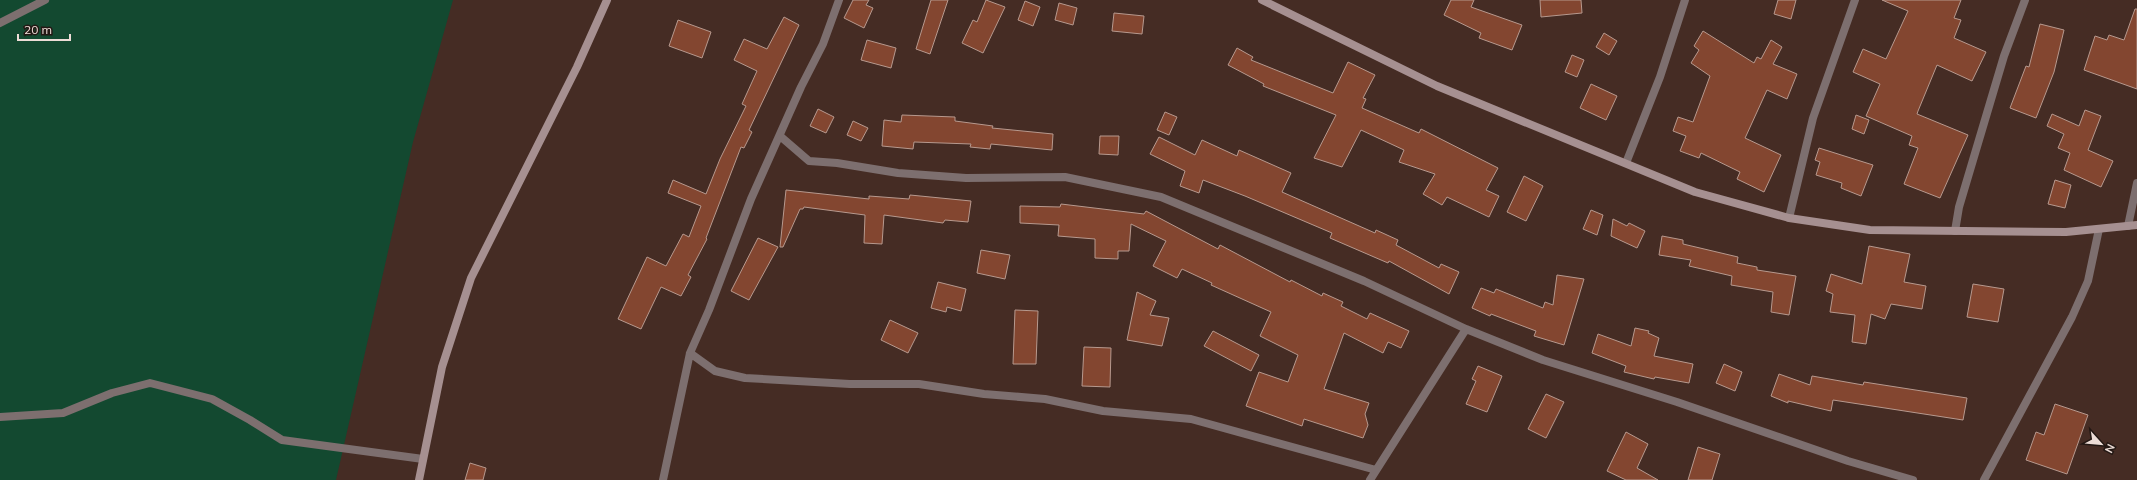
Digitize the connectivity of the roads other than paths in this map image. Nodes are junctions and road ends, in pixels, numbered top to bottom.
1 (45, 0) edge
2 (607, 0) edge
3 (839, 0) edge
4 (1262, 0) edge
5 (1685, 0) edge
6 (1855, 0) edge
7 (2025, 0) edge
8 (0, 23) edge
9 (780, 136) junction
10 (1626, 163) junction
11 (2137, 183) edge
12 (1789, 218) junction
13 (2137, 225) edge
14 (2128, 226) junction
15 (2099, 229) junction
16 (1955, 231) junction
17 (1466, 329) junction
18 (690, 353) junction
19 (0, 417) edge
20 (423, 459) junction
21 (1376, 470) junction
22 (419, 480) edge
23 (662, 480) edge
24 (1370, 480) edge
25 (1913, 480) edge
26 (1984, 480) edge

1 - 8 street
2 - 20 street
3 - 9 street
4 - 10 street
5 - 10 street
6 - 12 street
7 - 16 street
9 - 17 street
9 - 18 street
10 - 12 street
11 - 14 street
12 - 16 street
13 - 14 street
14 - 15 street
15 - 16 street
15 - 26 street
17 - 21 street
17 - 25 street
18 - 21 street
18 - 23 street
19 - 20 street
20 - 22 street
21 - 24 street

